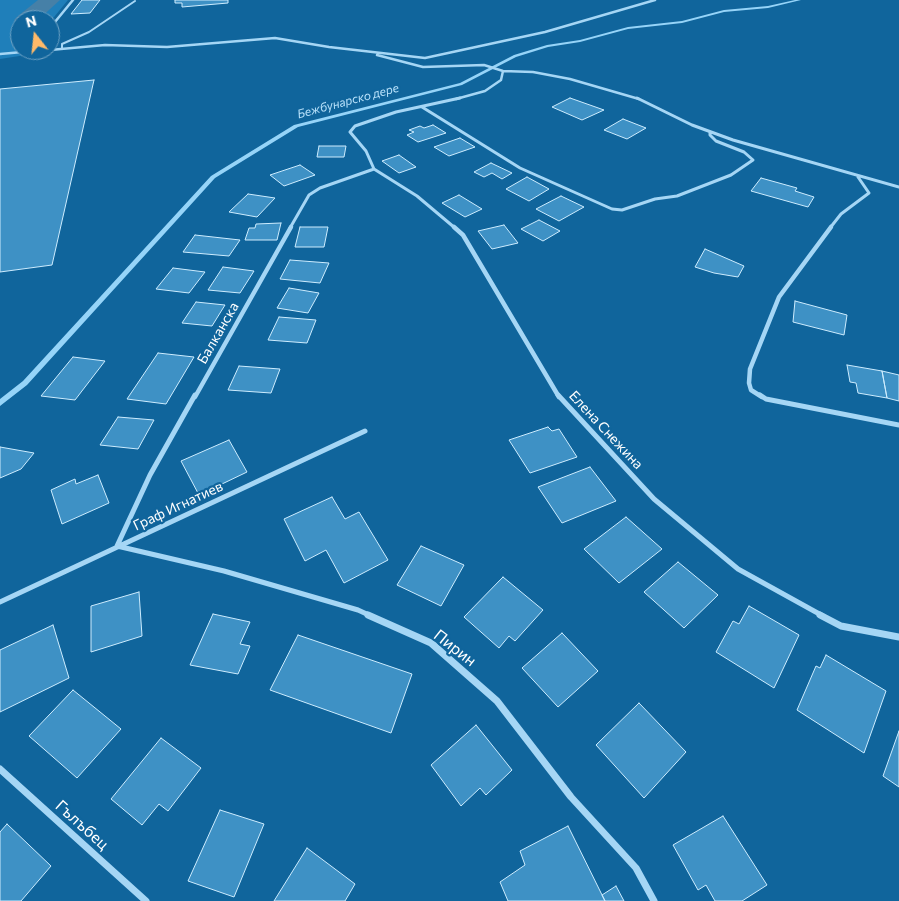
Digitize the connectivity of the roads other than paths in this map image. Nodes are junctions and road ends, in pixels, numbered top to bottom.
1 (73, 0) edge
2 (656, 0) edge
3 (135, 1) edge
4 (60, 16) edge
5 (62, 48) joint
6 (369, 52) junction
7 (503, 71) junction
8 (421, 107) junction
9 (710, 132) junction
10 (374, 168) junction
11 (857, 176) junction
12 (899, 187) edge
13 (899, 425) edge
14 (365, 431) dead end
15 (118, 546) junction
16 (0, 602) edge
17 (899, 637) edge
18 (0, 769) edge
19 (146, 901) edge
20 (654, 901) edge

1 - 4 street
2 - 6 street
3 - 5 lane
5 - 6 street
6 - 7 street
7 - 8 street
7 - 9 street
8 - 9 street
8 - 10 street, Елена Снежина
9 - 11 street
10 - 15 street, Балканска
10 - 17 street, Елена Снежина
11 - 12 street
11 - 13 street
14 - 15 street, Граф Игнатиев
15 - 16 street, Граф Игнатиев
15 - 20 street, Пирин
18 - 19 street, Гълъбец

